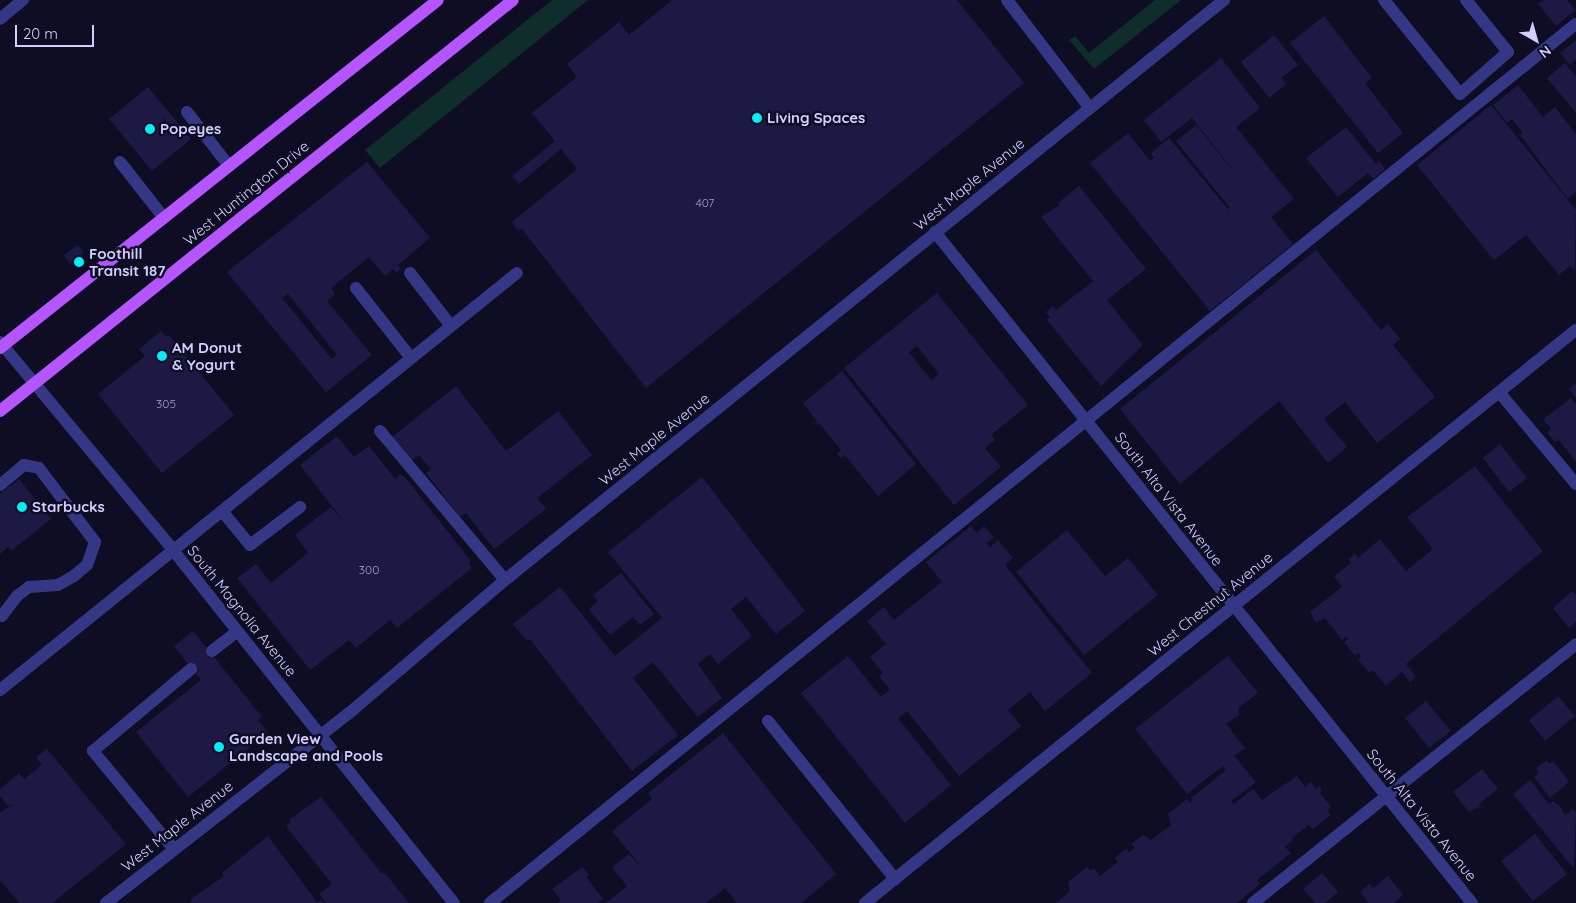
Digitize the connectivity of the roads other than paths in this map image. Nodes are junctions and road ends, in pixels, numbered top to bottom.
1 (24, 0) edge
2 (438, 0) edge
3 (512, 0) edge
4 (1007, 0) edge
5 (1224, 0) edge
6 (1384, 0) edge
7 (1466, 0) edge
8 (0, 19) edge
9 (1576, 24) edge
10 (1090, 108) junction
11 (187, 112) dead end
12 (120, 162) dead end
13 (229, 166) junction
14 (164, 218) junction
15 (936, 232) junction
16 (410, 273) dead end
17 (517, 273) dead end
18 (356, 288) dead end
19 (451, 326) junction
20 (1576, 330) edge
21 (1, 346) edge
22 (411, 358) junction
23 (33, 384) junction
24 (1499, 392) junction
25 (0, 412) edge
26 (1086, 420) junction
27 (380, 431) dead end
28 (1576, 484) edge
29 (0, 485) edge
30 (300, 507) dead end
31 (222, 511) junction
32 (173, 550) junction
33 (505, 580) junction
34 (1232, 607) junction
35 (2, 616) dead end
36 (236, 632) junction
37 (1576, 644) edge
38 (212, 651) dead end
39 (191, 669) dead end
40 (0, 690) edge
41 (768, 721) dead end
42 (322, 734) junction
43 (1387, 797) junction
44 (173, 848) junction
45 (895, 879) junction
46 (106, 903) edge
47 (454, 903) edge
48 (490, 903) edge
49 (865, 903) edge
50 (1253, 903) edge
51 (1472, 903) edge

1 - 8 street
2 - 13 main road, West Huntington Drive
3 - 23 main road, West Huntington Drive
4 - 10 street
5 - 10 street, West Maple Avenue
6 - 7 street
9 - 26 street
10 - 15 street, West Maple Avenue
11 - 13 street
12 - 14 street
13 - 14 main road, West Huntington Drive
14 - 21 main road, West Huntington Drive
15 - 26 street, South Alta Vista Avenue
15 - 33 street, West Maple Avenue
16 - 19 street
17 - 19 street
18 - 22 street
19 - 22 street
20 - 24 street, West Chestnut Avenue
21 - 23 street, South Magnolia Avenue
22 - 31 street
23 - 25 main road, West Huntington Drive
23 - 32 street, South Magnolia Avenue
24 - 28 street
24 - 34 street, West Chestnut Avenue
26 - 34 street, South Alta Vista Avenue
26 - 48 street
27 - 33 street
29 - 35 street
30 - 31 street
31 - 32 street
32 - 36 street, South Magnolia Avenue
32 - 40 street
33 - 42 street, West Maple Avenue
34 - 43 street, South Alta Vista Avenue
34 - 45 street, West Chestnut Avenue
36 - 38 street
36 - 42 street, South Magnolia Avenue
37 - 43 street
39 - 44 street
41 - 45 street
42 - 44 street, West Maple Avenue
42 - 47 street, South Magnolia Avenue
43 - 50 street
43 - 51 street, South Alta Vista Avenue
44 - 46 street, West Maple Avenue
45 - 49 street, West Chestnut Avenue

